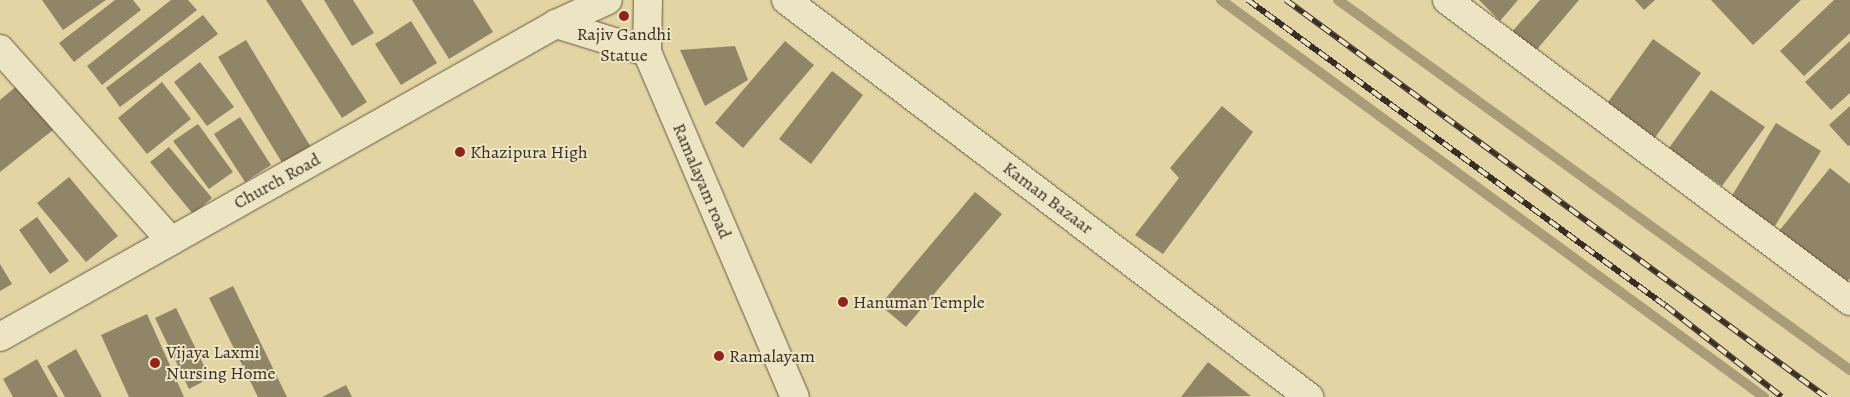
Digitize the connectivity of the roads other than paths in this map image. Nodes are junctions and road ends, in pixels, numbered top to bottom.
1 (608, 0) edge
2 (648, 0) edge
3 (786, 0) edge
4 (1447, 0) edge
5 (556, 24) junction
6 (0, 49) edge
7 (647, 52) junction
8 (171, 241) junction
9 (1850, 301) edge
10 (0, 337) edge
11 (796, 397) edge
12 (1309, 397) edge

1 - 5 street, Church Road
2 - 7 street
3 - 12 street, Kaman Bazaar
4 - 9 street
5 - 7 street
5 - 8 street, Church Road
6 - 8 street
7 - 11 street, Ramalayam road
8 - 10 street, Church Road

